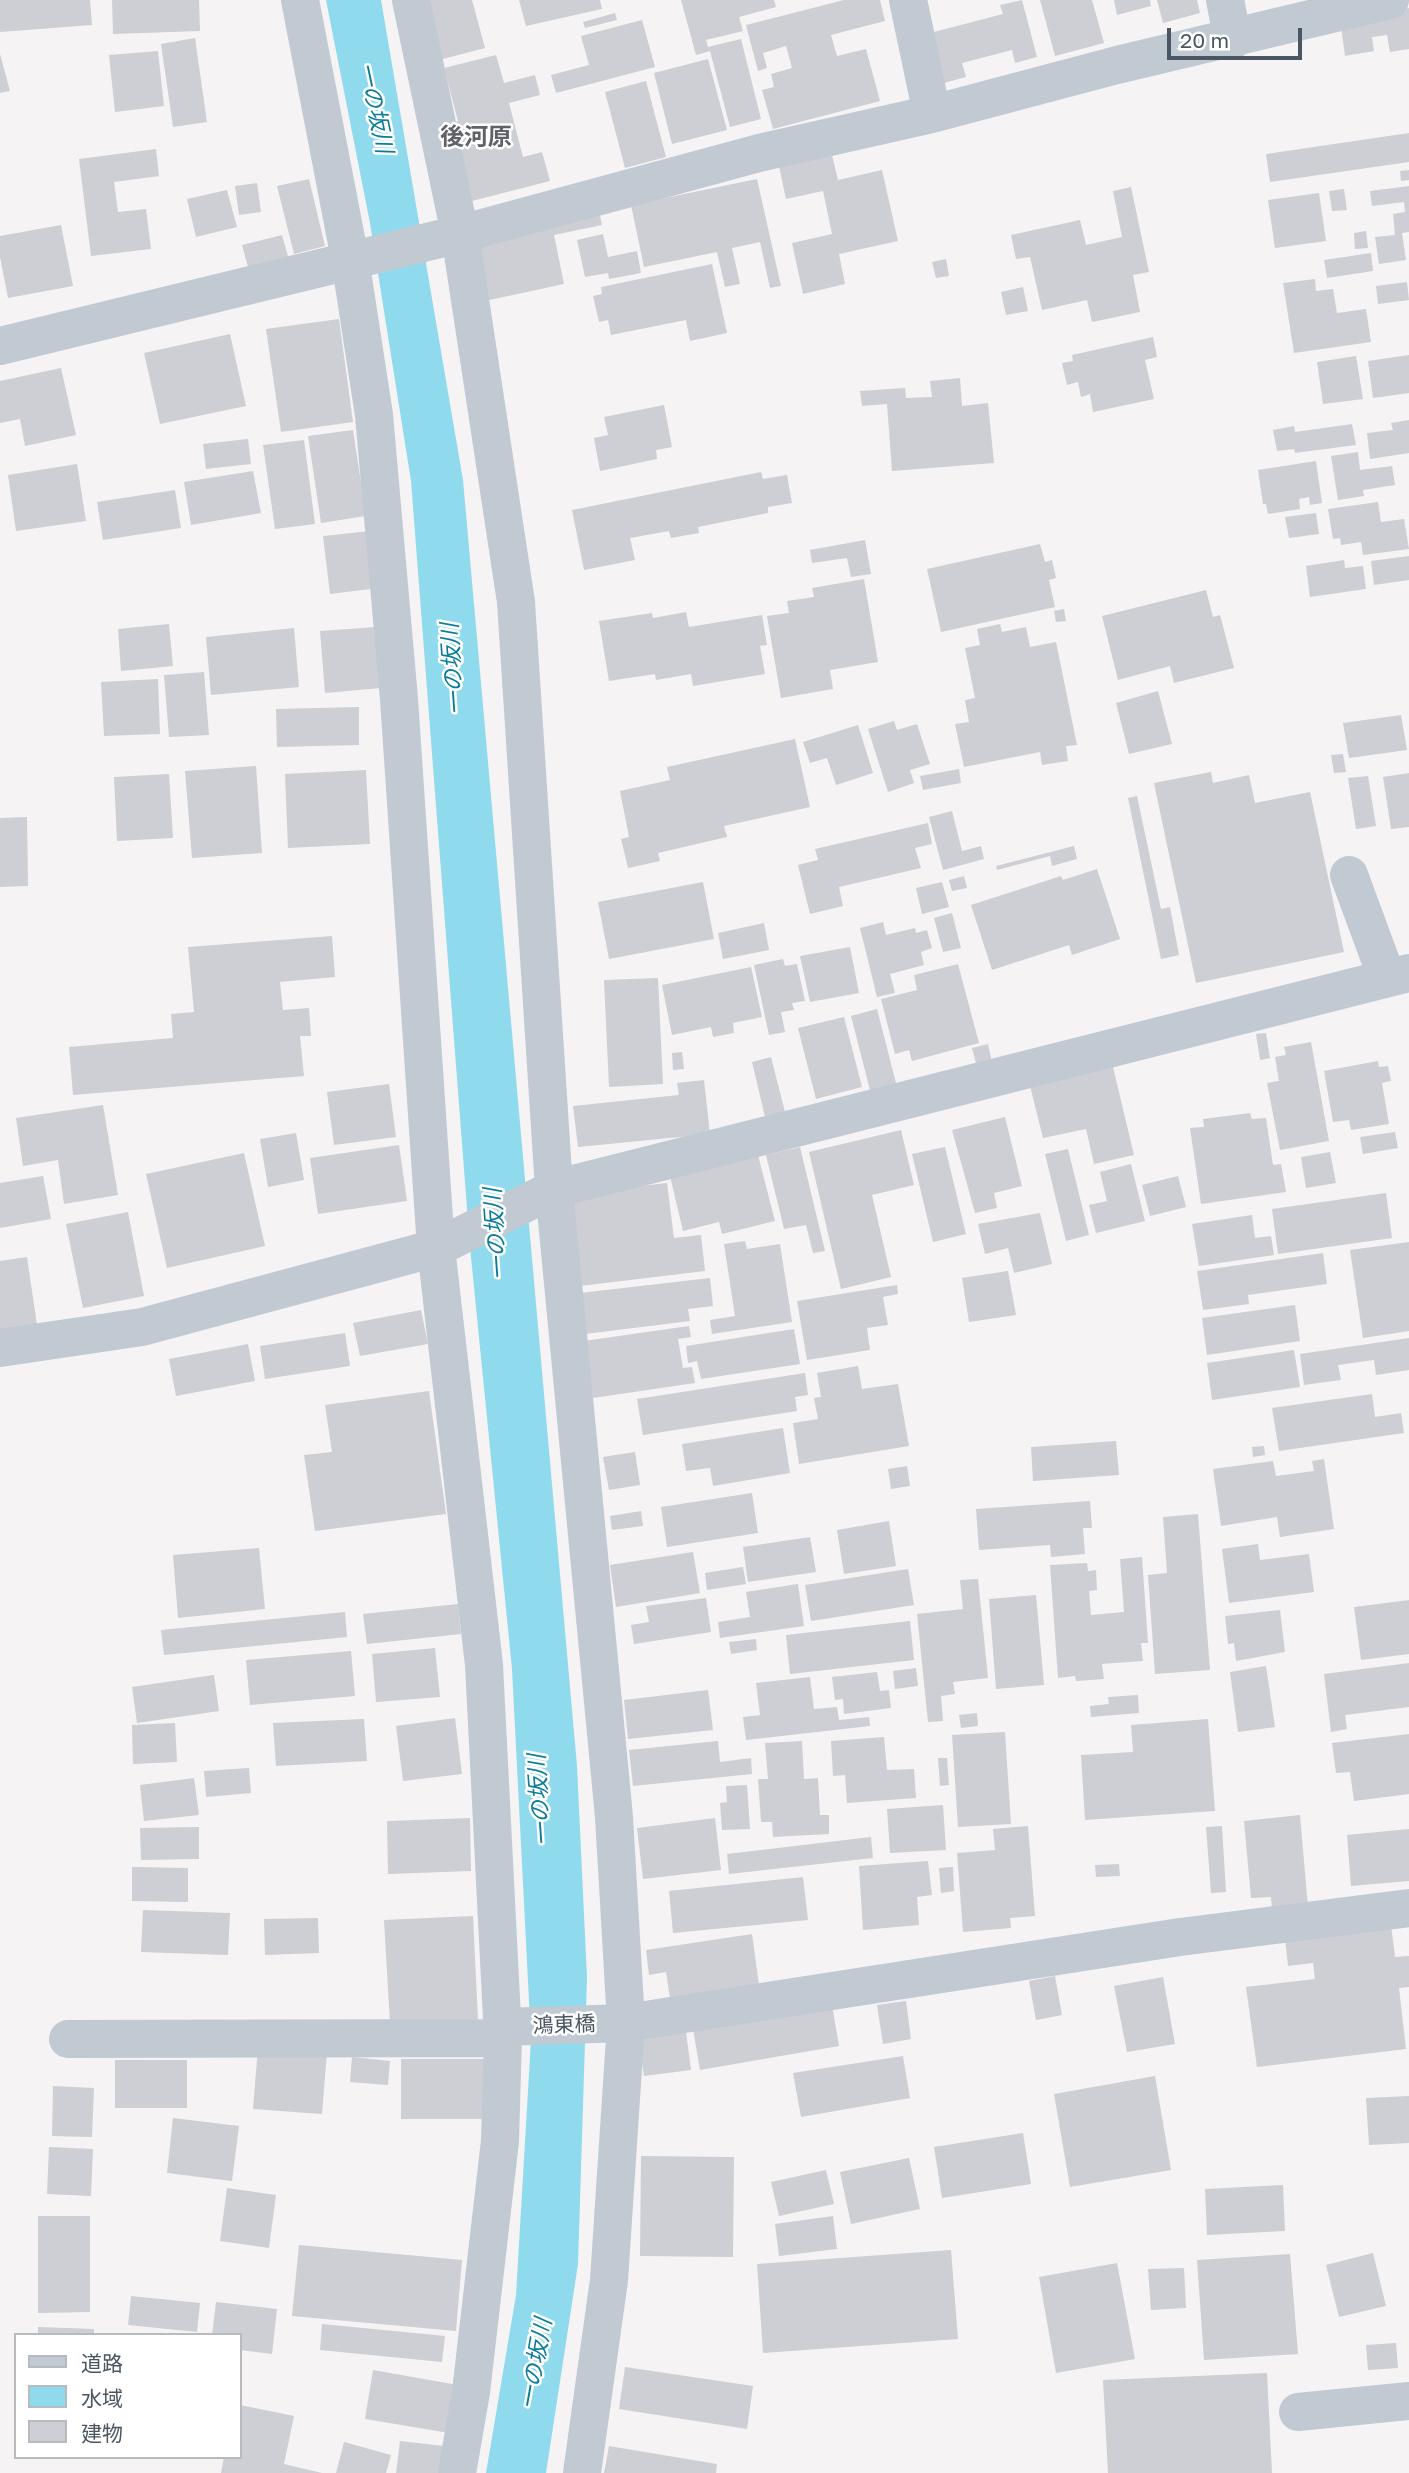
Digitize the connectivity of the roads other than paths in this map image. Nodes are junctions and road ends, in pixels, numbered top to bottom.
1 (300, 0) edge
2 (411, 0) edge
3 (908, 0) edge
4 (1225, 0) edge
5 (1390, 0) edge
6 (1233, 40) junction
7 (932, 114) junction
8 (448, 236) junction
9 (360, 257) junction
10 (0, 346) edge
11 (1349, 875) dead end
12 (1398, 976) edge
13 (545, 1193) junction
14 (447, 1242) junction
15 (0, 1348) edge
16 (1409, 1908) edge
17 (617, 2023) junction
18 (508, 2030) junction
19 (68, 2039) dead end
20 (1409, 2401) edge
21 (1298, 2412) dead end
22 (457, 2473) edge
23 (582, 2473) edge

1 - 9 street
2 - 8 street
3 - 7 street
4 - 6 street
5 - 6 street
6 - 7 street
7 - 8 street
8 - 9 street
8 - 13 street
9 - 10 street
9 - 14 street
11 - 12 street
12 - 13 street
13 - 14 street
13 - 17 street
14 - 15 street
14 - 18 street
16 - 17 street, 鴻東橋
17 - 18 street, 鴻東橋
17 - 23 street
18 - 19 street, 鴻東橋
18 - 22 street
20 - 21 street

